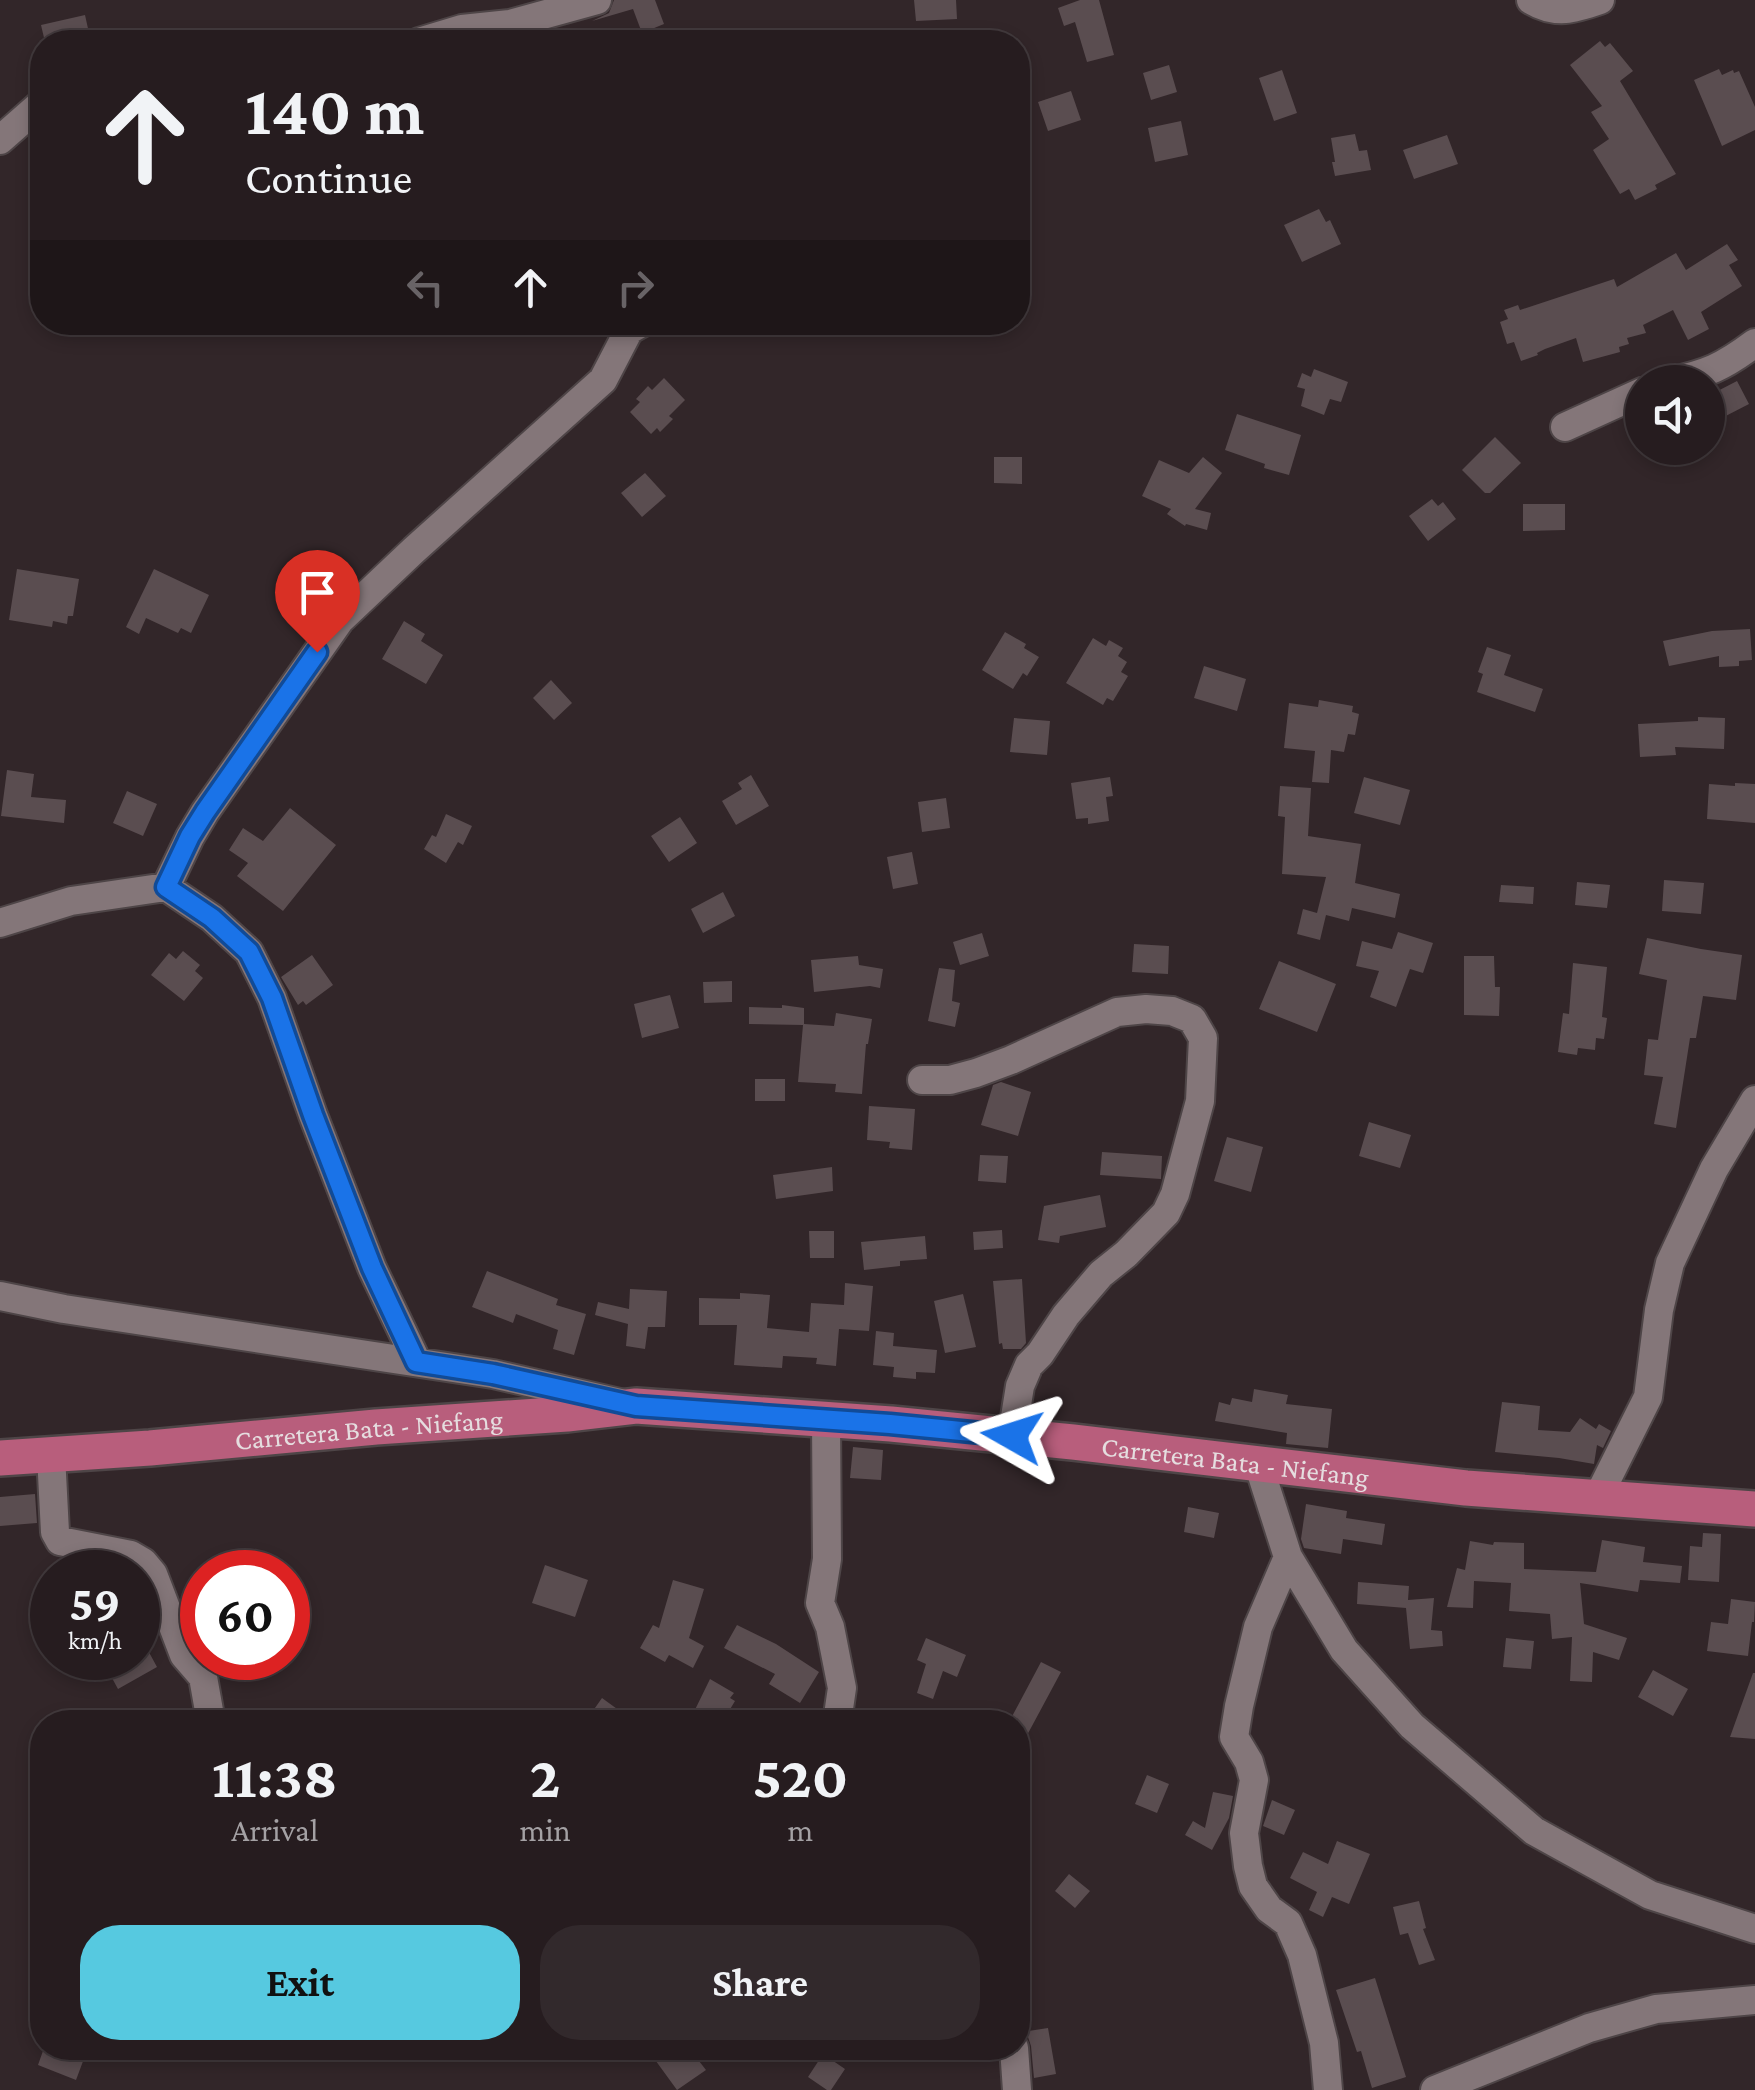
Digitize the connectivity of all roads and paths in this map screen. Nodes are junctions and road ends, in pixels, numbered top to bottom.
1 (597, 0) edge
2 (1531, 0) edge
3 (1600, 0) edge
4 (510, 24) junction
5 (459, 30) edge
6 (519, 30) edge
7 (30, 114) edge
8 (0, 140) edge
9 (626, 335) edge
10 (1755, 342) edge
11 (1725, 365) edge
12 (1625, 400) edge
13 (1565, 427) dead end
14 (166, 887) junction
15 (0, 923) edge
16 (922, 1080) dead end
17 (1755, 1100) edge
18 (0, 1296) edge
19 (416, 1362) junction
20 (636, 1406) junction
21 (826, 1420) junction
22 (1012, 1436) junction
23 (51, 1455) junction
24 (0, 1458) edge
25 (1258, 1464) junction
26 (1597, 1499) junction
27 (1755, 1509) edge
28 (1288, 1557) junction
29 (209, 1710) edge
30 (839, 1710) edge
31 (1755, 1929) edge
32 (1755, 2000) edge
33 (1015, 2060) edge
34 (1017, 2090) edge
35 (1328, 2090) edge
36 (1434, 2090) edge

1 - 4 street
2 - 3 street
4 - 5 street
4 - 6 street
7 - 8 street
9 - 14 street
10 - 11 street
12 - 13 street
14 - 15 street
14 - 19 street
16 - 22 street
17 - 26 street
18 - 19 street
19 - 20 street
20 - 21 main road, Carretera Bata - Niefang
20 - 23 main road, Carretera Bata - Niefang
21 - 22 main road, Carretera Bata - Niefang
21 - 30 street
22 - 25 main road, Carretera Bata - Niefang
23 - 24 main road, Carretera Bata - Niefang
23 - 29 street
25 - 26 main road, Carretera Bata - Niefang
25 - 28 street
26 - 27 main road, Carretera Bata - Niefang
28 - 31 street
28 - 35 street
32 - 36 street
33 - 34 street

